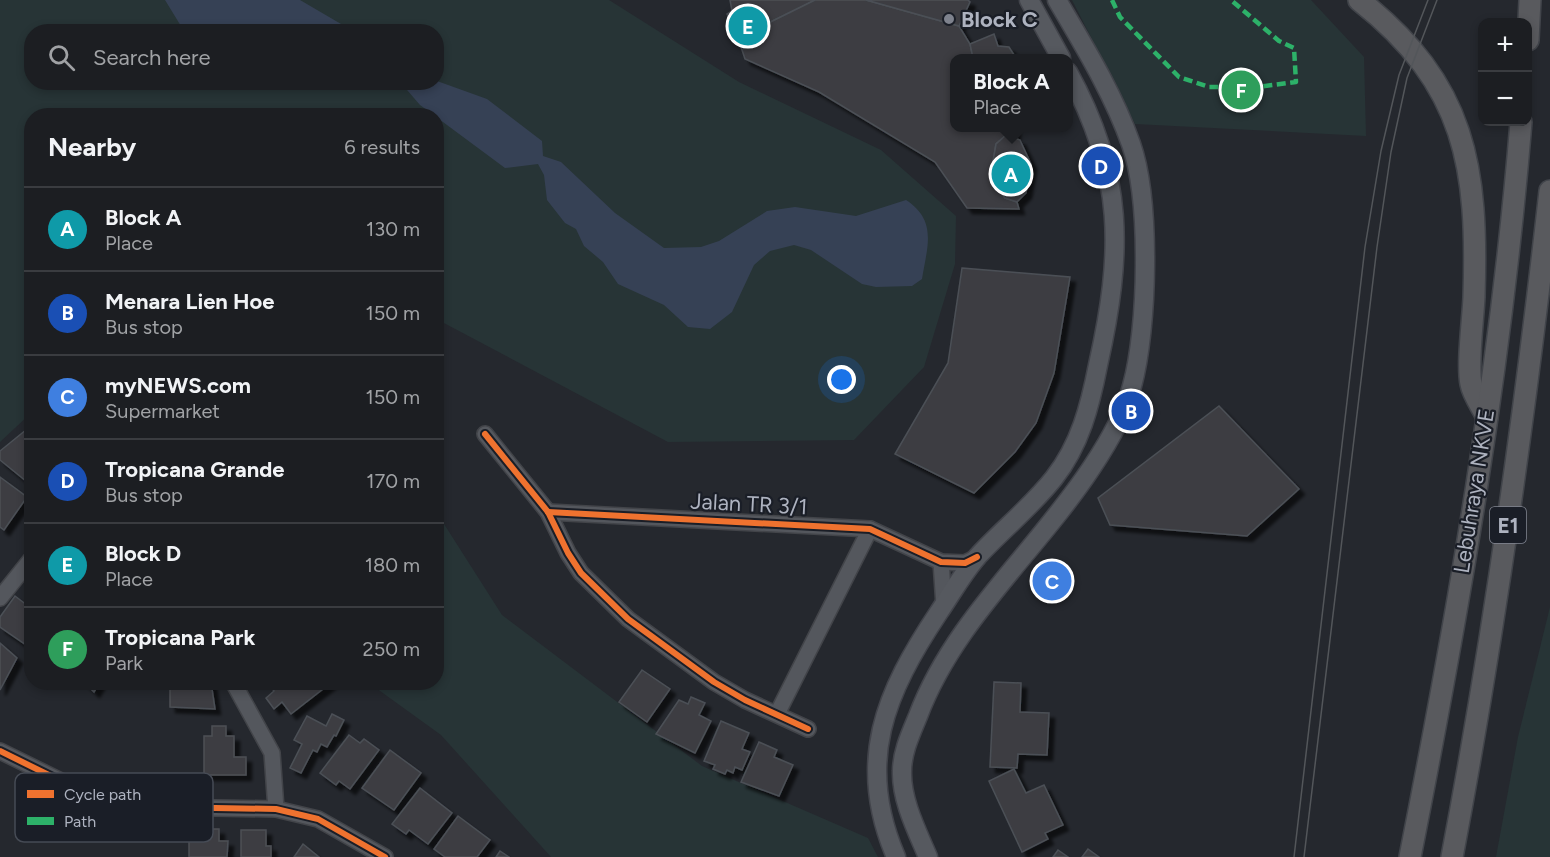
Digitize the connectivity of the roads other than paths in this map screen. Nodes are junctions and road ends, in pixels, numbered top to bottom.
1 (1029, 0) edge
2 (1057, 0) edge
3 (1359, 0) edge
4 (1530, 0) edge
5 (1529, 18) edge
6 (1059, 54) edge
7 (1073, 83) edge
8 (1521, 126) edge
9 (1550, 191) edge
10 (1487, 417) junction
11 (485, 434) dead end
12 (549, 512) junction
13 (870, 529) junction
14 (977, 557) junction
15 (941, 562) junction
16 (24, 568) edge
17 (0, 598) edge
18 (944, 606) junction
19 (237, 690) edge
20 (777, 714) junction
21 (808, 729) dead end
22 (0, 751) edge
23 (46, 773) edge
24 (213, 808) edge
25 (276, 809) junction
26 (385, 857) edge
27 (897, 857) edge
28 (928, 857) edge
29 (1410, 857) edge
30 (1452, 857) edge

1 - 6 main road
2 - 28 main road
3 - 10 highway
4 - 5 highway
7 - 14 main road
8 - 10 highway, Lebuhraya NKVE / E1
9 - 30 highway, Lebuhraya NKVE / E1
10 - 29 highway, Lebuhraya NKVE / E1
11 - 12 street
12 - 13 street, Jalan TR 3/1
12 - 20 street
13 - 15 street, Jalan TR 3/1
13 - 20 street
14 - 15 street
14 - 18 main road
15 - 18 street
16 - 17 street
18 - 27 main road
19 - 25 street
20 - 21 street
22 - 23 street
24 - 25 street
25 - 26 street

